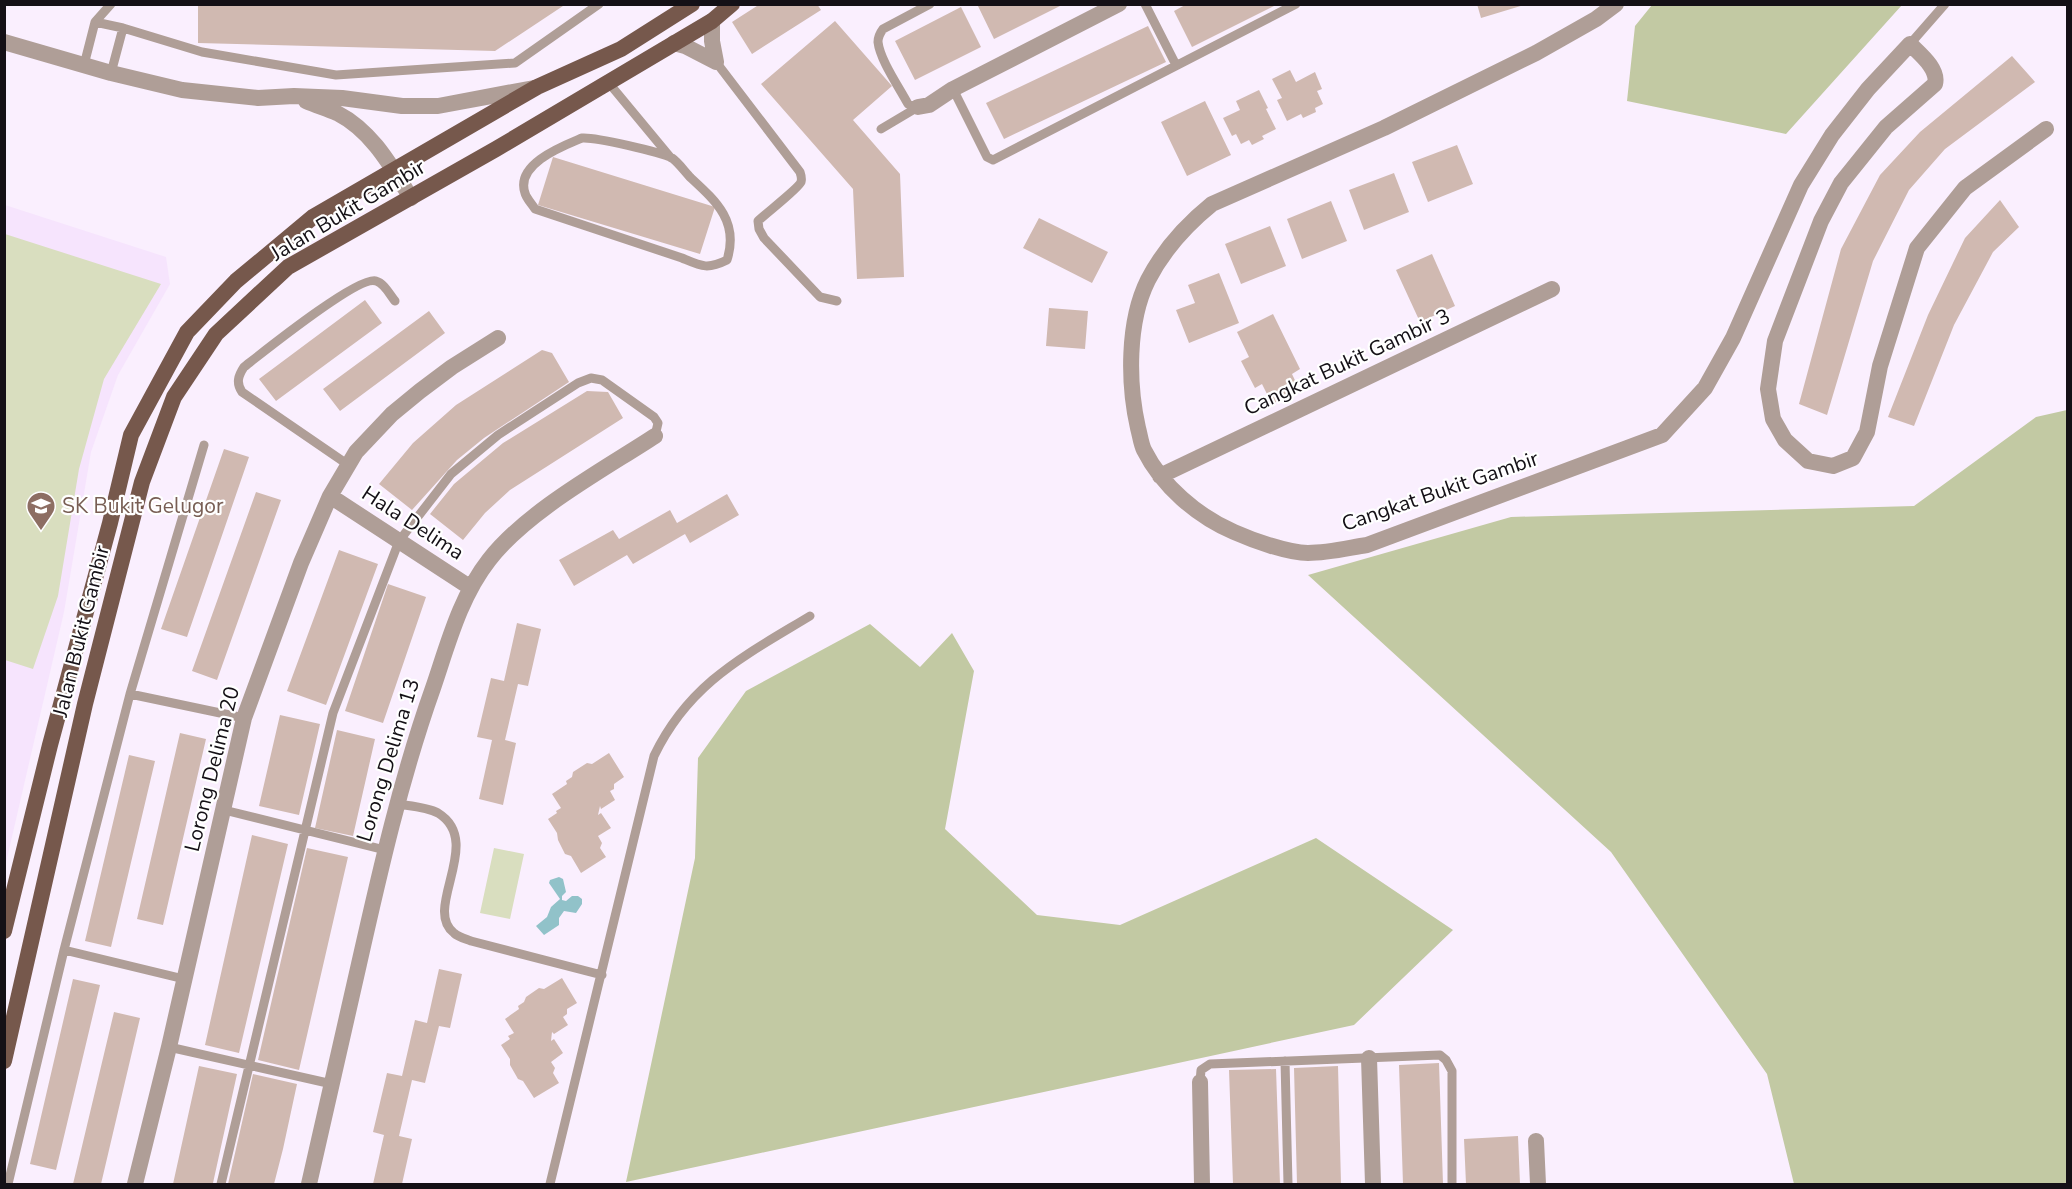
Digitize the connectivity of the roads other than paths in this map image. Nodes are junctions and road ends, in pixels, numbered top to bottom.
1 (111, 4) edge
2 (599, 4) edge
3 (692, 4) edge
4 (732, 4) edge
5 (930, 4) edge
6 (1119, 4) edge
7 (1145, 4) edge
8 (1296, 4) edge
9 (1616, 4) edge
10 (1946, 4) edge
11 (712, 21) junction
12 (95, 22) junction
13 (123, 28) junction
14 (4, 42) edge
15 (674, 43) junction
16 (1910, 44) junction
17 (716, 62) junction
18 (84, 64) junction
19 (1176, 65) junction
20 (111, 73) junction
21 (608, 82) junction
22 (537, 87) junction
23 (953, 89) junction
24 (294, 96) junction
25 (918, 107) junction
26 (881, 129) dead end
27 (2046, 129) dead end
28 (671, 158) junction
29 (393, 170) junction
30 (411, 198) junction
31 (1552, 289) dead end
32 (395, 301) dead end
33 (837, 301) dead end
34 (498, 338) dead end
35 (655, 436) joint
36 (204, 445) dead end
37 (347, 464) junction
38 (1160, 476) junction
39 (330, 496) junction
40 (399, 541) junction
41 (471, 588) junction
42 (810, 616) dead end
43 (130, 694) junction
44 (244, 718) junction
45 (397, 804) junction
46 (224, 810) junction
47 (305, 830) junction
48 (385, 850) junction
49 (4, 931) edge
50 (64, 950) junction
51 (602, 975) junction
52 (184, 979) junction
53 (169, 1047) junction
54 (1369, 1058) junction
55 (4, 1061) edge
56 (1285, 1061) junction
57 (249, 1065) junction
58 (1200, 1082) joint
59 (332, 1084) junction
60 (1536, 1141) dead end
61 (8, 1185) edge
62 (135, 1185) edge
63 (221, 1185) edge
64 (309, 1185) edge
65 (550, 1185) edge
66 (1202, 1185) edge
67 (1288, 1185) edge
68 (1373, 1185) edge
69 (1452, 1185) edge
70 (1538, 1185) edge

1 - 12 lane
2 - 13 lane
3 - 22 main road, Jalan Bukit Gambir
4 - 11 main road, Jalan Bukit Gambir
5 - 25 lane
6 - 23 street
7 - 19 lane
8 - 19 lane
9 - 38 street, Cangkat Bukit Gambir
10 - 16 lane, Cangkat Bukit Gambir
11 - 15 main road, Jalan Bukit Gambir
11 - 17 street
12 - 13 lane
12 - 18 lane
13 - 20 lane
14 - 18 street
15 - 17 street
15 - 21 main road, Jalan Bukit Gambir
16 - 27 street
16 - 38 street, Cangkat Bukit Gambir
17 - 33 lane
18 - 20 street
19 - 23 lane
20 - 24 street
21 - 28 lane
21 - 30 main road, Jalan Bukit Gambir
22 - 24 street
22 - 29 main road, Jalan Bukit Gambir
23 - 25 street
24 - 29 street
25 - 26 lane
28 - 28 lane
29 - 30 street
29 - 49 main road, Jalan Bukit Gambir
30 - 55 main road, Jalan Bukit Gambir
31 - 38 street, Cangkat Bukit Gambir 3
32 - 37 lane
34 - 37 street, Lorong Delima 20
35 - 40 lane
35 - 41 street, Lorong Delima 13
36 - 43 lane
37 - 39 street, Lorong Delima 20
39 - 40 street, Hala Delima
39 - 44 street, Lorong Delima 20
40 - 41 street, Hala Delima
40 - 47 lane
41 - 45 street, Lorong Delima 13
42 - 51 lane
43 - 44 lane
43 - 50 lane
44 - 46 street, Lorong Delima 20
45 - 48 street, Lorong Delima 13
45 - 51 lane
46 - 47 lane
46 - 52 street, Lorong Delima 20
47 - 48 lane
47 - 57 lane
48 - 59 street, Lorong Delima 13
50 - 52 lane
50 - 61 lane
51 - 65 lane
52 - 53 street, Lorong Delima 20
53 - 57 lane
53 - 62 street, Lorong Delima 20
54 - 56 lane
54 - 68 street
54 - 69 lane
56 - 58 lane
56 - 67 lane
57 - 59 lane
57 - 63 lane
58 - 66 street
59 - 64 street, Lorong Delima 13
60 - 70 street

